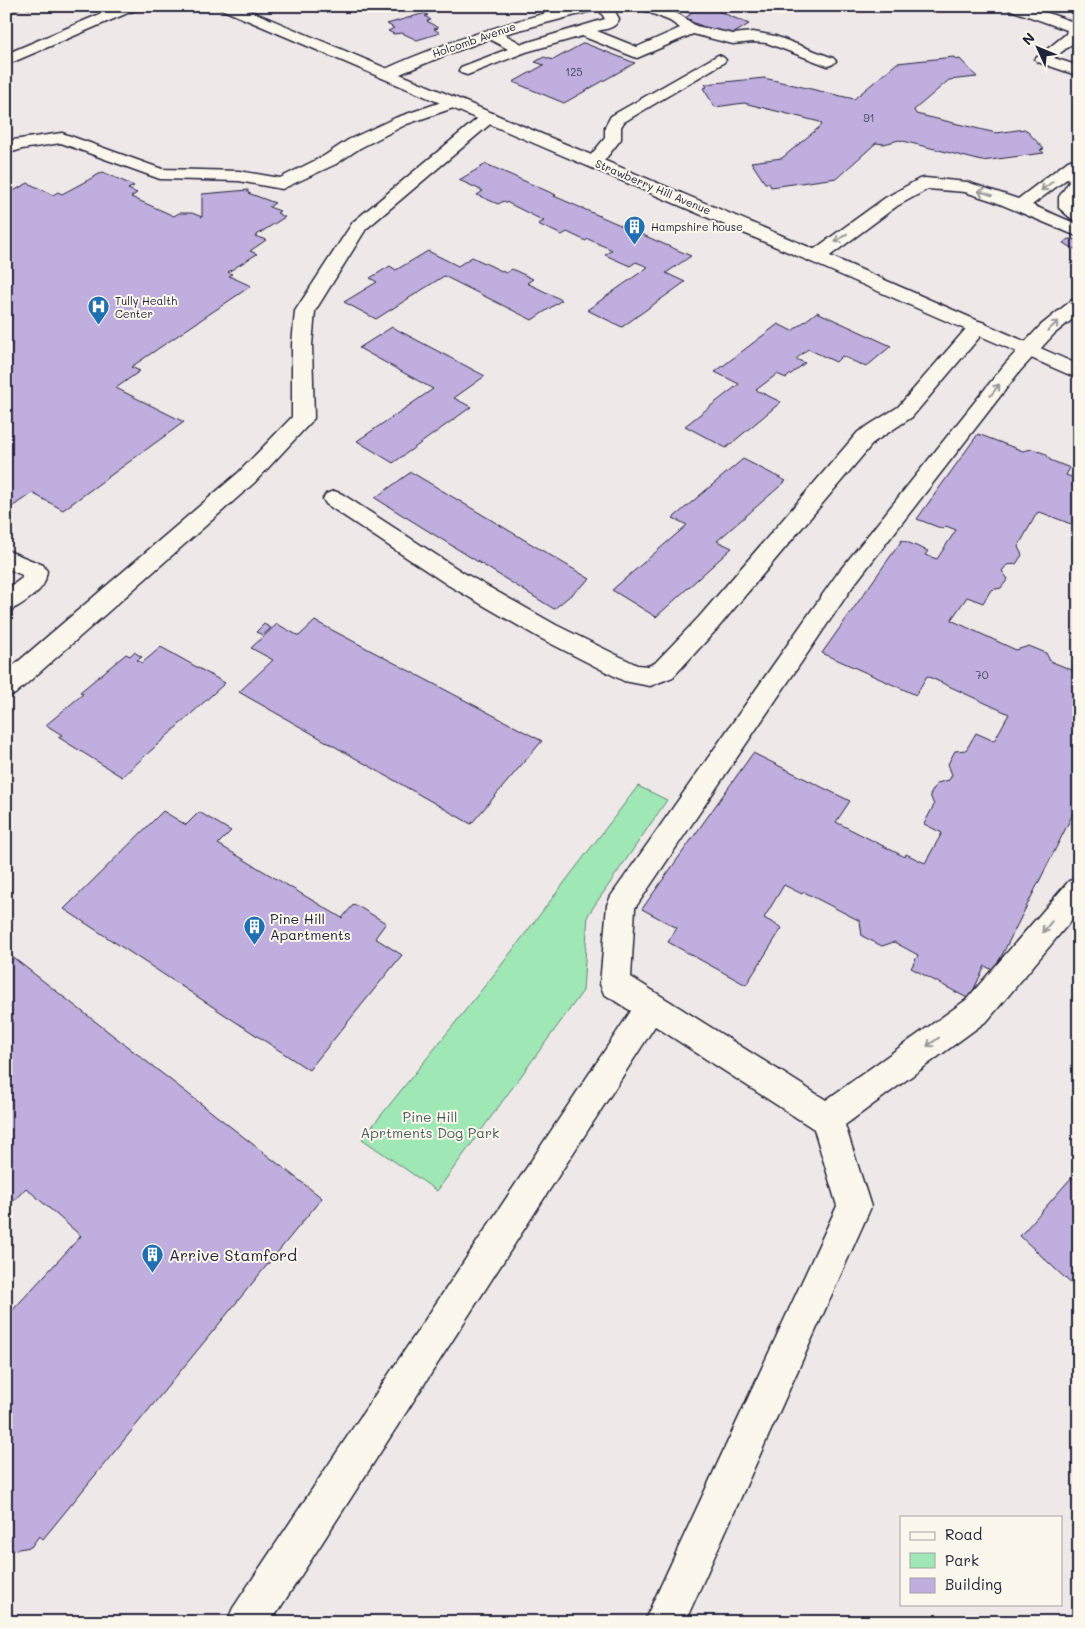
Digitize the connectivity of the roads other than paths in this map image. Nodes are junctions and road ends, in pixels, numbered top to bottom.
1 (132, 6) edge
2 (226, 6) edge
3 (594, 6) edge
4 (605, 6) edge
5 (646, 6) edge
6 (1013, 6) edge
7 (1077, 27) edge
8 (691, 29) junction
9 (583, 31) junction
10 (489, 33) junction
11 (521, 49) junction
12 (6, 60) edge
13 (718, 60) dead end
14 (828, 61) dead end
15 (467, 70) dead end
16 (1079, 71) edge
17 (387, 74) junction
18 (454, 102) junction
19 (489, 117) junction
20 (6, 149) edge
21 (594, 162) junction
22 (1076, 164) edge
23 (1020, 206) junction
24 (1079, 216) edge
25 (1079, 232) edge
26 (816, 257) junction
27 (1079, 304) edge
28 (978, 327) junction
29 (1029, 350) junction
30 (1079, 373) edge
31 (334, 499) dead end
32 (6, 558) edge
33 (6, 603) edge
34 (6, 687) edge
35 (1079, 890) edge
36 (650, 1006) junction
37 (826, 1119) junction
38 (247, 1622) edge
39 (664, 1622) edge

1 - 12 main road
2 - 17 main road, Strawberry Hill Avenue
3 - 10 main road, Holcomb Avenue
4 - 9 main road
5 - 8 main road
6 - 7 main road
7 - 16 main road
8 - 9 main road
8 - 14 main road
9 - 11 main road
10 - 11 main road
10 - 17 main road, Holcomb Avenue
11 - 15 main road
13 - 21 main road
17 - 18 main road, Strawberry Hill Avenue
18 - 19 main road, Strawberry Hill Avenue
18 - 20 main road
19 - 21 main road, Strawberry Hill Avenue
19 - 34 main road
21 - 26 main road, Strawberry Hill Avenue
22 -> 23 main road
22 - 24 main road
23 - 25 main road
23 -> 26 main road
26 - 28 main road, Strawberry Hill Avenue
29 -> 27 main road
28 - 29 main road, Strawberry Hill Avenue
28 - 31 main road
29 - 30 main road, Strawberry Hill Avenue
36 -> 29 main road
32 - 33 main road
35 -> 37 main road
36 - 37 main road
36 - 38 main road
37 - 39 main road

